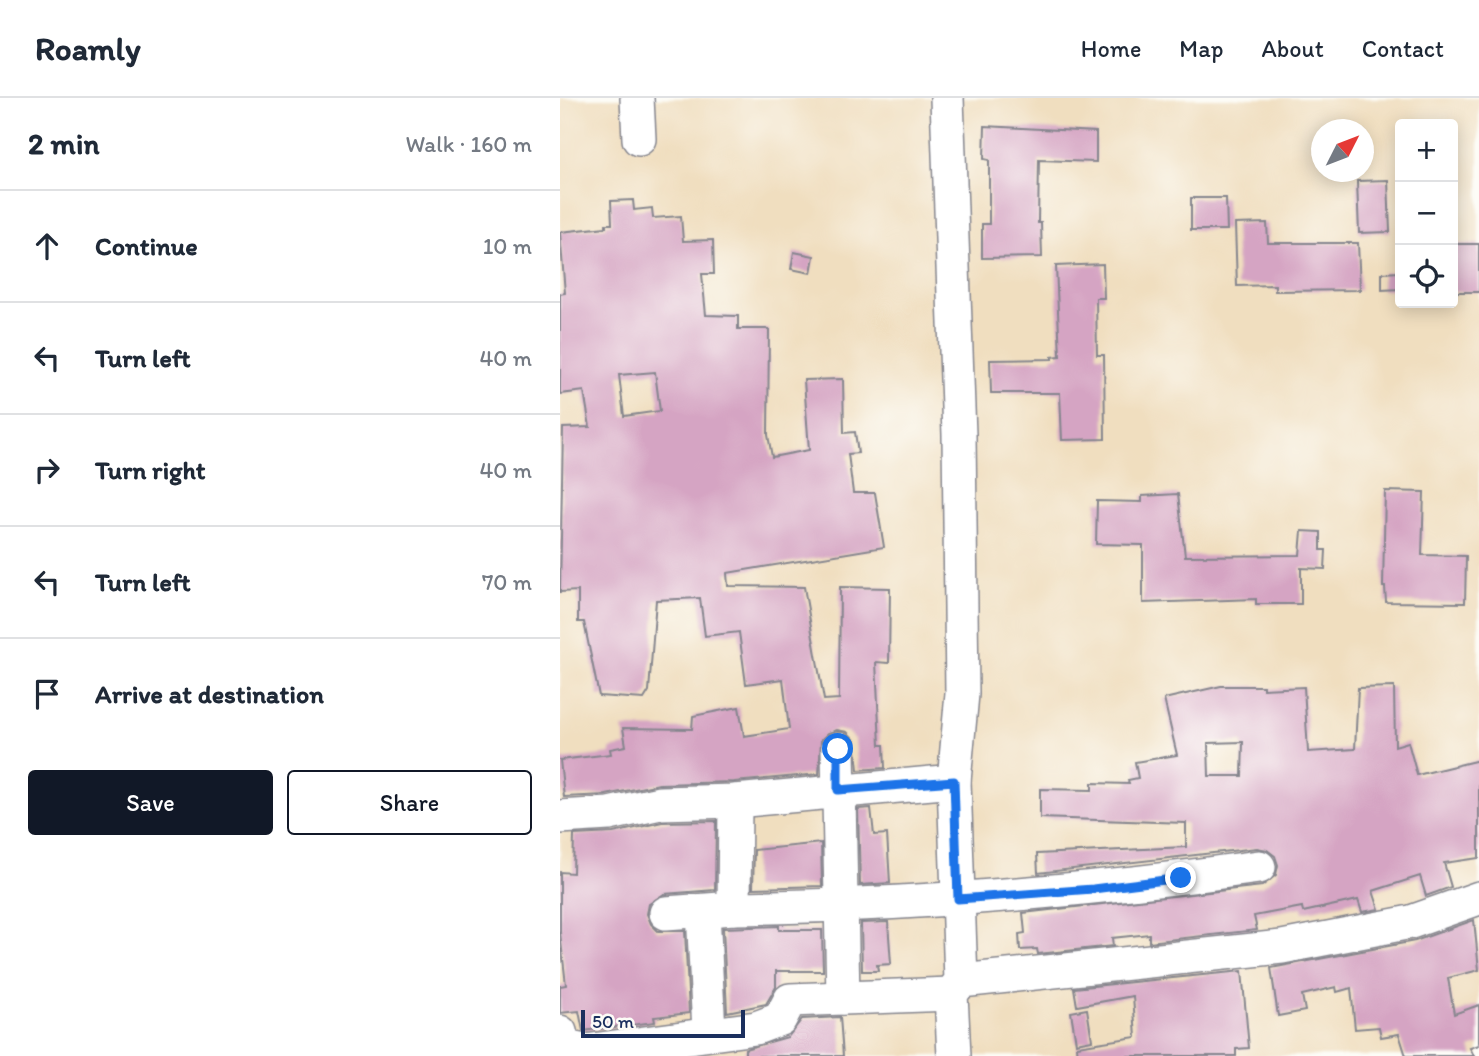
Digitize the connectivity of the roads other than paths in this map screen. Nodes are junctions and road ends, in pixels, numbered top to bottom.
1 (637, 98) edge
2 (947, 98) edge
3 (639, 139) dead end
4 (838, 749) dead end
5 (954, 781) junction
6 (838, 790) junction
7 (734, 801) junction
8 (560, 817) edge
9 (1259, 867) dead end
10 (1479, 898) edge
11 (958, 899) junction
12 (840, 906) junction
13 (719, 909) junction
14 (666, 912) dead end
15 (956, 987) junction
16 (844, 998) junction
17 (709, 1032) junction
18 (759, 1042) edge
19 (577, 1046) edge
20 (954, 1056) edge

1 - 3 street
2 - 5 street
4 - 6 street
5 - 6 street
5 - 11 street
6 - 7 street
6 - 12 street
7 - 8 street
7 - 13 street
9 - 11 street
10 - 15 street
11 - 12 street
11 - 15 street
12 - 13 street
12 - 16 street
13 - 14 street
13 - 17 street
15 - 16 street
15 - 20 street
16 - 18 street
17 - 18 street
17 - 19 street

